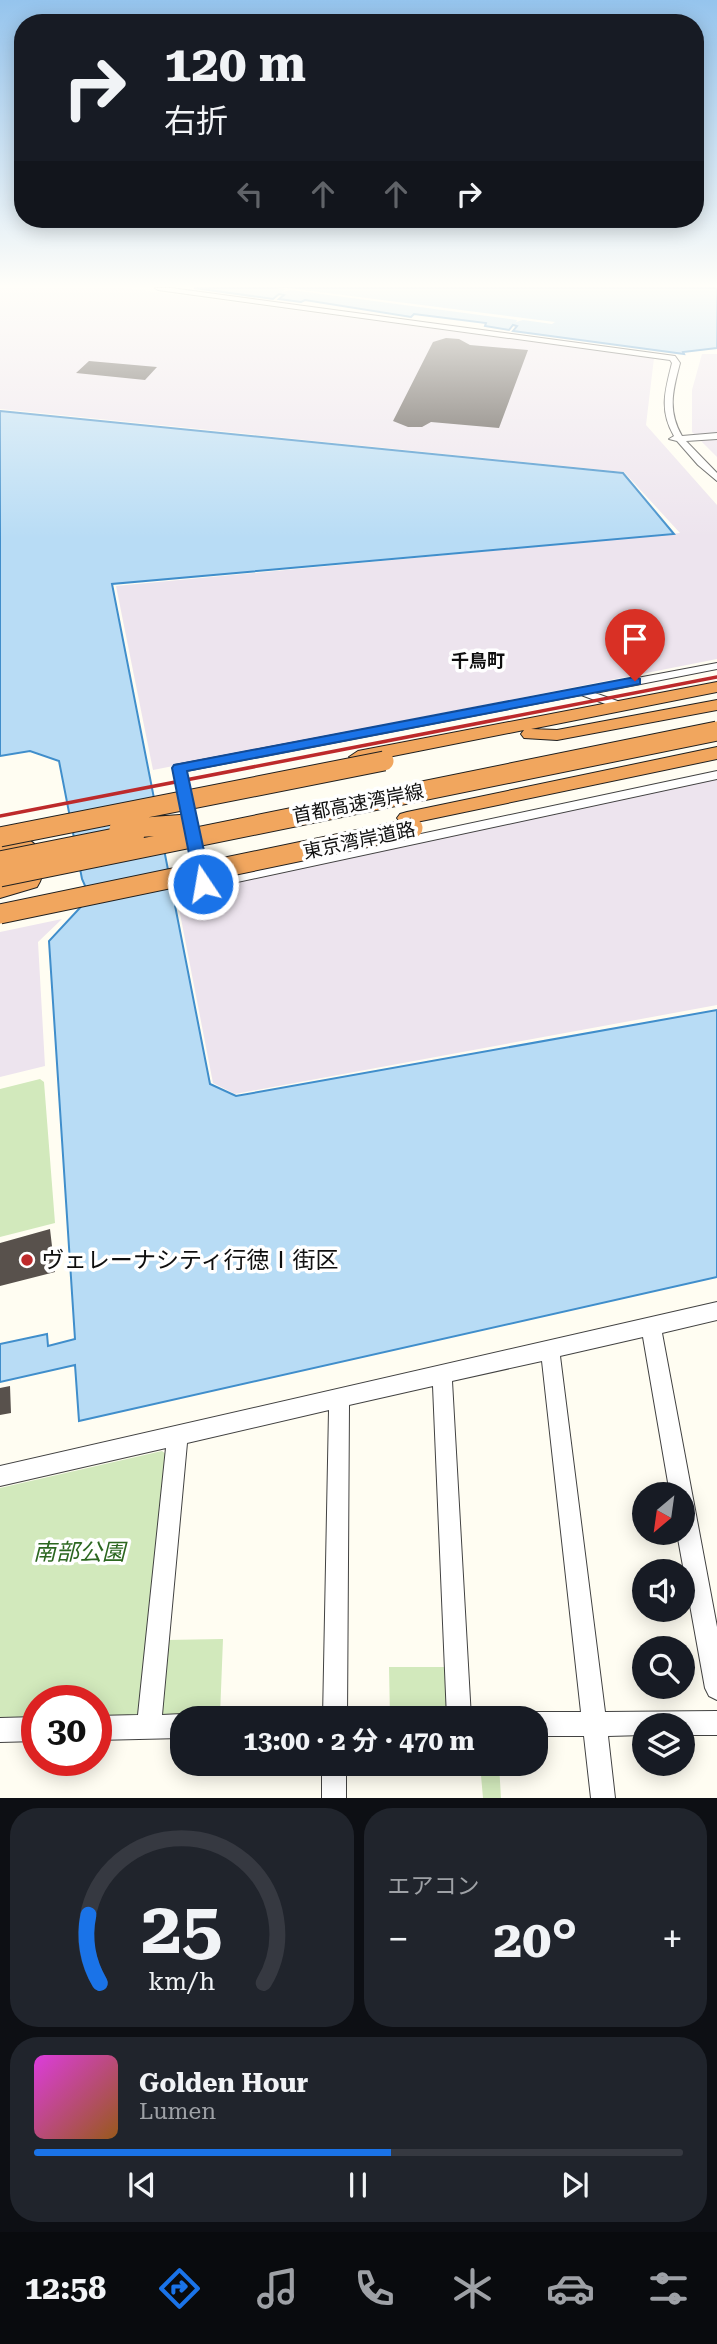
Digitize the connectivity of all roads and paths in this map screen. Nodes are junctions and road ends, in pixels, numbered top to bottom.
1 (669, 372) edge
2 (717, 436) edge
3 (676, 439) junction
4 (710, 474) edge
5 (717, 491) edge
6 (717, 666) edge
7 (717, 687) edge
8 (581, 692) junction
9 (717, 696) edge
10 (717, 705) edge
11 (622, 706) junction
12 (654, 713) junction
13 (717, 717) edge
14 (717, 731) edge
15 (717, 744) edge
16 (717, 753) edge
17 (382, 757) junction
18 (717, 763) edge
19 (717, 775) edge
20 (235, 791) junction
21 (455, 807) junction
22 (410, 823) junction
23 (187, 824) junction
24 (0, 827) edge
25 (0, 837) edge
26 (0, 848) edge
27 (199, 860) junction
28 (0, 861) edge
29 (0, 877) edge
30 (203, 884) junction
31 (177, 890) dead end
32 (0, 891) edge
33 (0, 901) edge
34 (0, 912) edge
35 (717, 1311) edge
36 (651, 1327) junction
37 (550, 1350) junction
38 (442, 1375) junction
39 (339, 1399) junction
40 (178, 1435) junction
41 (0, 1476) edge
42 (679, 1482) edge
43 (690, 1545) edge
44 (717, 1688) edge
45 (335, 1706) edge
46 (458, 1706) edge
47 (717, 1723) edge
48 (548, 1724) edge
49 (594, 1724) junction
50 (170, 1726) edge
51 (149, 1727) junction
52 (112, 1728) edge
53 (21, 1729) edge
54 (0, 1730) edge
55 (334, 1776) edge
56 (334, 1798) edge
57 (603, 1798) edge

1 - 3 street
2 - 3 street
3 - 4 street
4 - 5 street
6 - 8 street
7 - 11 highway
8 - 11 street
8 - 30 street
9 - 12 highway
10 - 12 highway
11 - 17 highway
12 - 17 highway
13 - 23 highway, 首都高速湾岸線
14 - 29 highway, 首都高速湾岸線, bridge
15 - 21 highway
16 - 21 highway, 東京湾岸道路
17 - 20 highway, bridge
17 - 24 highway
18 - 22 highway, 東京湾岸道路
19 - 30 street
20 - 24 highway, bridge
20 - 25 highway, bridge
21 - 22 highway, 東京湾岸道路
22 - 27 highway, 東京湾岸道路
22 - 34 highway, 東京湾岸道路, bridge
23 - 26 highway, bridge
23 - 28 highway, 首都高速湾岸線, bridge
26 - 32 highway
27 - 33 highway, 東京湾岸道路
27 - 34 highway, bridge
30 - 31 street
35 - 36 street
36 - 37 street
36 - 42 street
37 - 38 street
37 - 49 street
38 - 39 street
38 - 46 street
39 - 40 street
39 - 45 street
40 - 41 street
40 - 51 street
43 - 44 street
47 - 49 street
48 - 49 street
49 - 57 street
50 - 51 street
51 - 52 street
53 - 54 street
55 - 56 street

